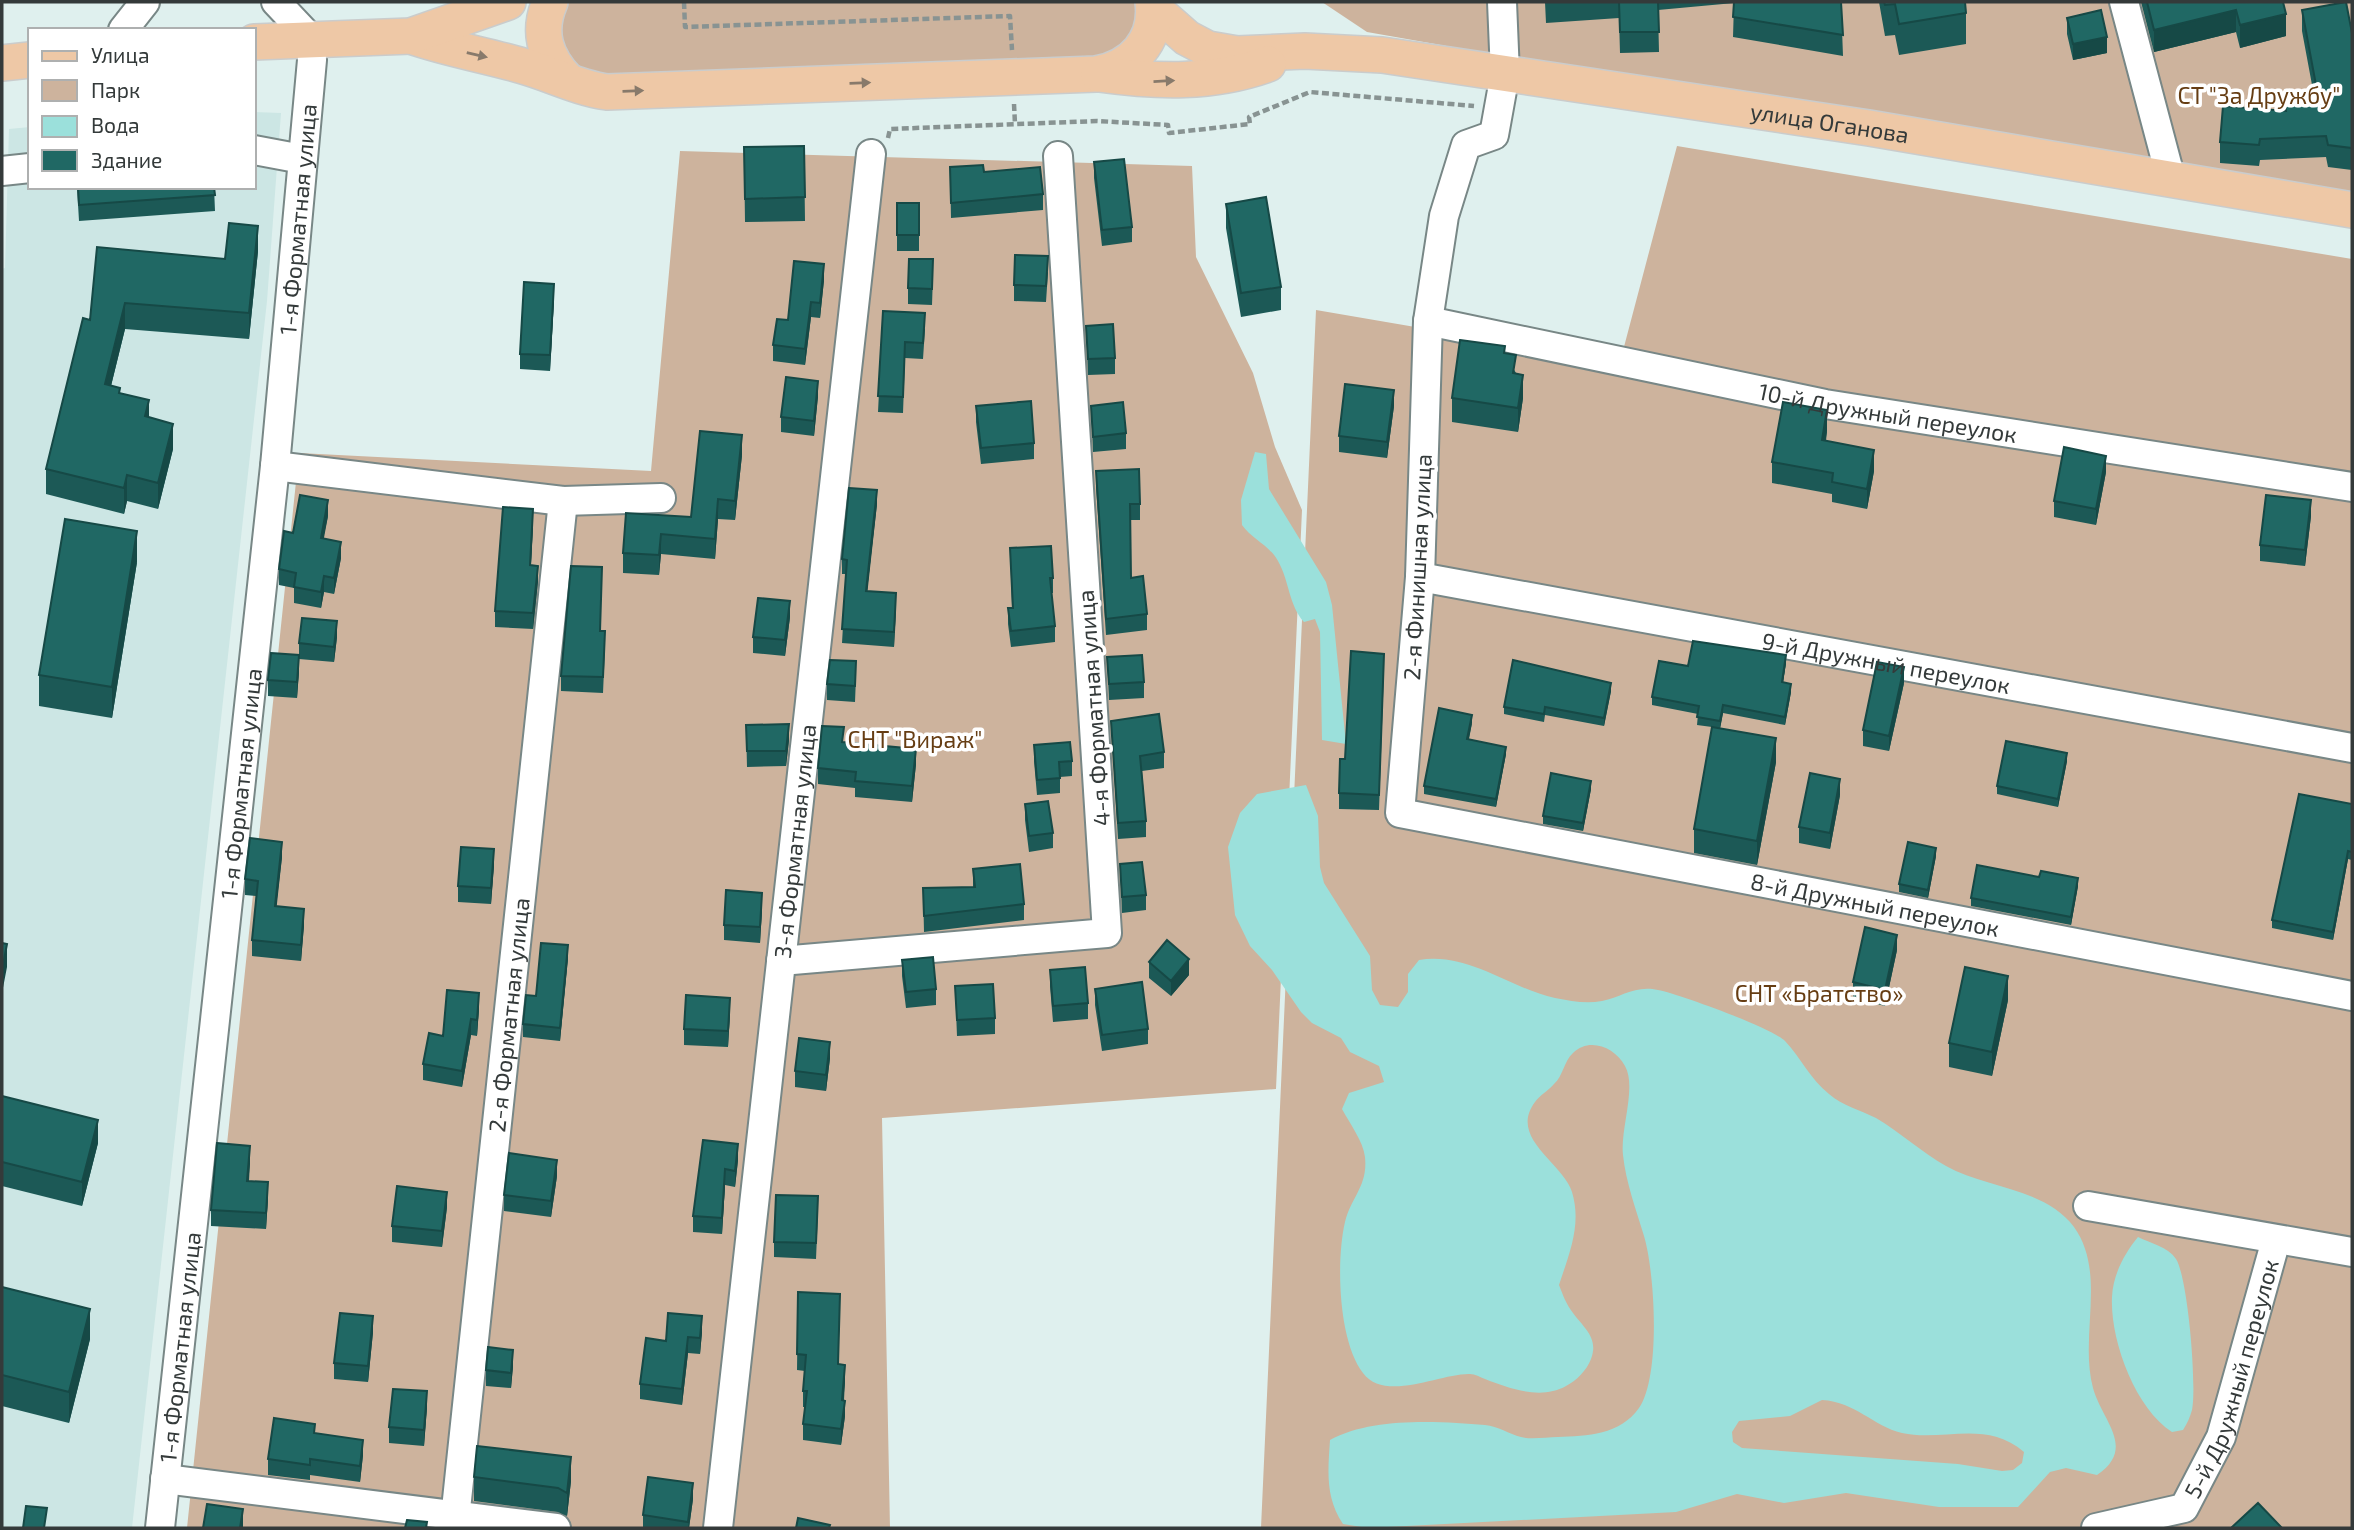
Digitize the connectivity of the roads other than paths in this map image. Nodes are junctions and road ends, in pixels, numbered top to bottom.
1 (145, 2) edge
2 (276, 2) edge
3 (508, 2) edge
4 (550, 2) edge
5 (1502, 2) edge
6 (2124, 2) edge
7 (1154, 5) edge
8 (125, 28) edge
9 (411, 36) junction
10 (311, 39) junction
11 (256, 42) edge
12 (1304, 51) junction
13 (28, 60) edge
14 (2, 63) edge
15 (1096, 74) junction
16 (1505, 74) junction
17 (567, 80) junction
18 (879, 147) road end
19 (256, 150) edge
20 (1058, 156) dead end
21 (302, 159) junction
22 (28, 168) edge
23 (2, 171) edge
24 (2171, 179) junction
25 (2352, 210) edge
26 (1428, 321) junction
27 (275, 466) junction
28 (2352, 487) edge
29 (661, 498) dead end
30 (563, 501) junction
31 (1420, 577) junction
32 (2352, 748) edge
33 (1400, 813) joint
34 (781, 961) junction
35 (2352, 996) edge
36 (2088, 1206) dead end
37 (2276, 1240) junction
38 (2352, 1252) edge
39 (165, 1479) junction
40 (2190, 1518) edge
41 (455, 1521) edge
42 (160, 1528) edge
43 (556, 1528) edge
44 (718, 1528) edge
45 (2096, 1528) edge

1 - 8 street
2 - 10 street
3 - 9 main road
4 - 17 main road
5 - 16 street
6 - 24 street
7 - 12 main road, улица Оганова
7 - 15 main road
9 - 10 main road
9 -> 17 main road
10 - 11 main road
10 - 21 street, 1-я Форматная улица
15 -> 12 main road, улица Оганова
12 - 16 main road, улица Оганова
13 - 14 main road
17 -> 15 main road
16 - 24 main road, улица Оганова
16 - 26 street, 2-я Финишная улица
18 - 34 street, 3-я Форматная улица
19 - 21 street
20 - 34 street, 4-я Форматная улица
21 - 27 street, 1-я Форматная улица
22 - 23 street
24 - 25 main road, улица Оганова
26 - 28 street, 10-й Дружный переулок
26 - 31 street, 2-я Финишная улица
27 - 30 street
27 - 39 street, 1-я Форматная улица
29 - 30 street
30 - 41 street, 2-я Форматная улица
31 - 32 street, 9-й Дружный переулок
31 - 33 street, 2-я Финишная улица
33 - 35 street, 8-й Дружный переулок
34 - 44 street, 3-я Форматная улица
36 - 37 street
37 - 38 street
37 - 40 street, 5-й Дружный переулок
39 - 41 street
39 - 42 street, 1-я Форматная улица
40 - 45 street, 5-й Дружный переулок
41 - 43 street

